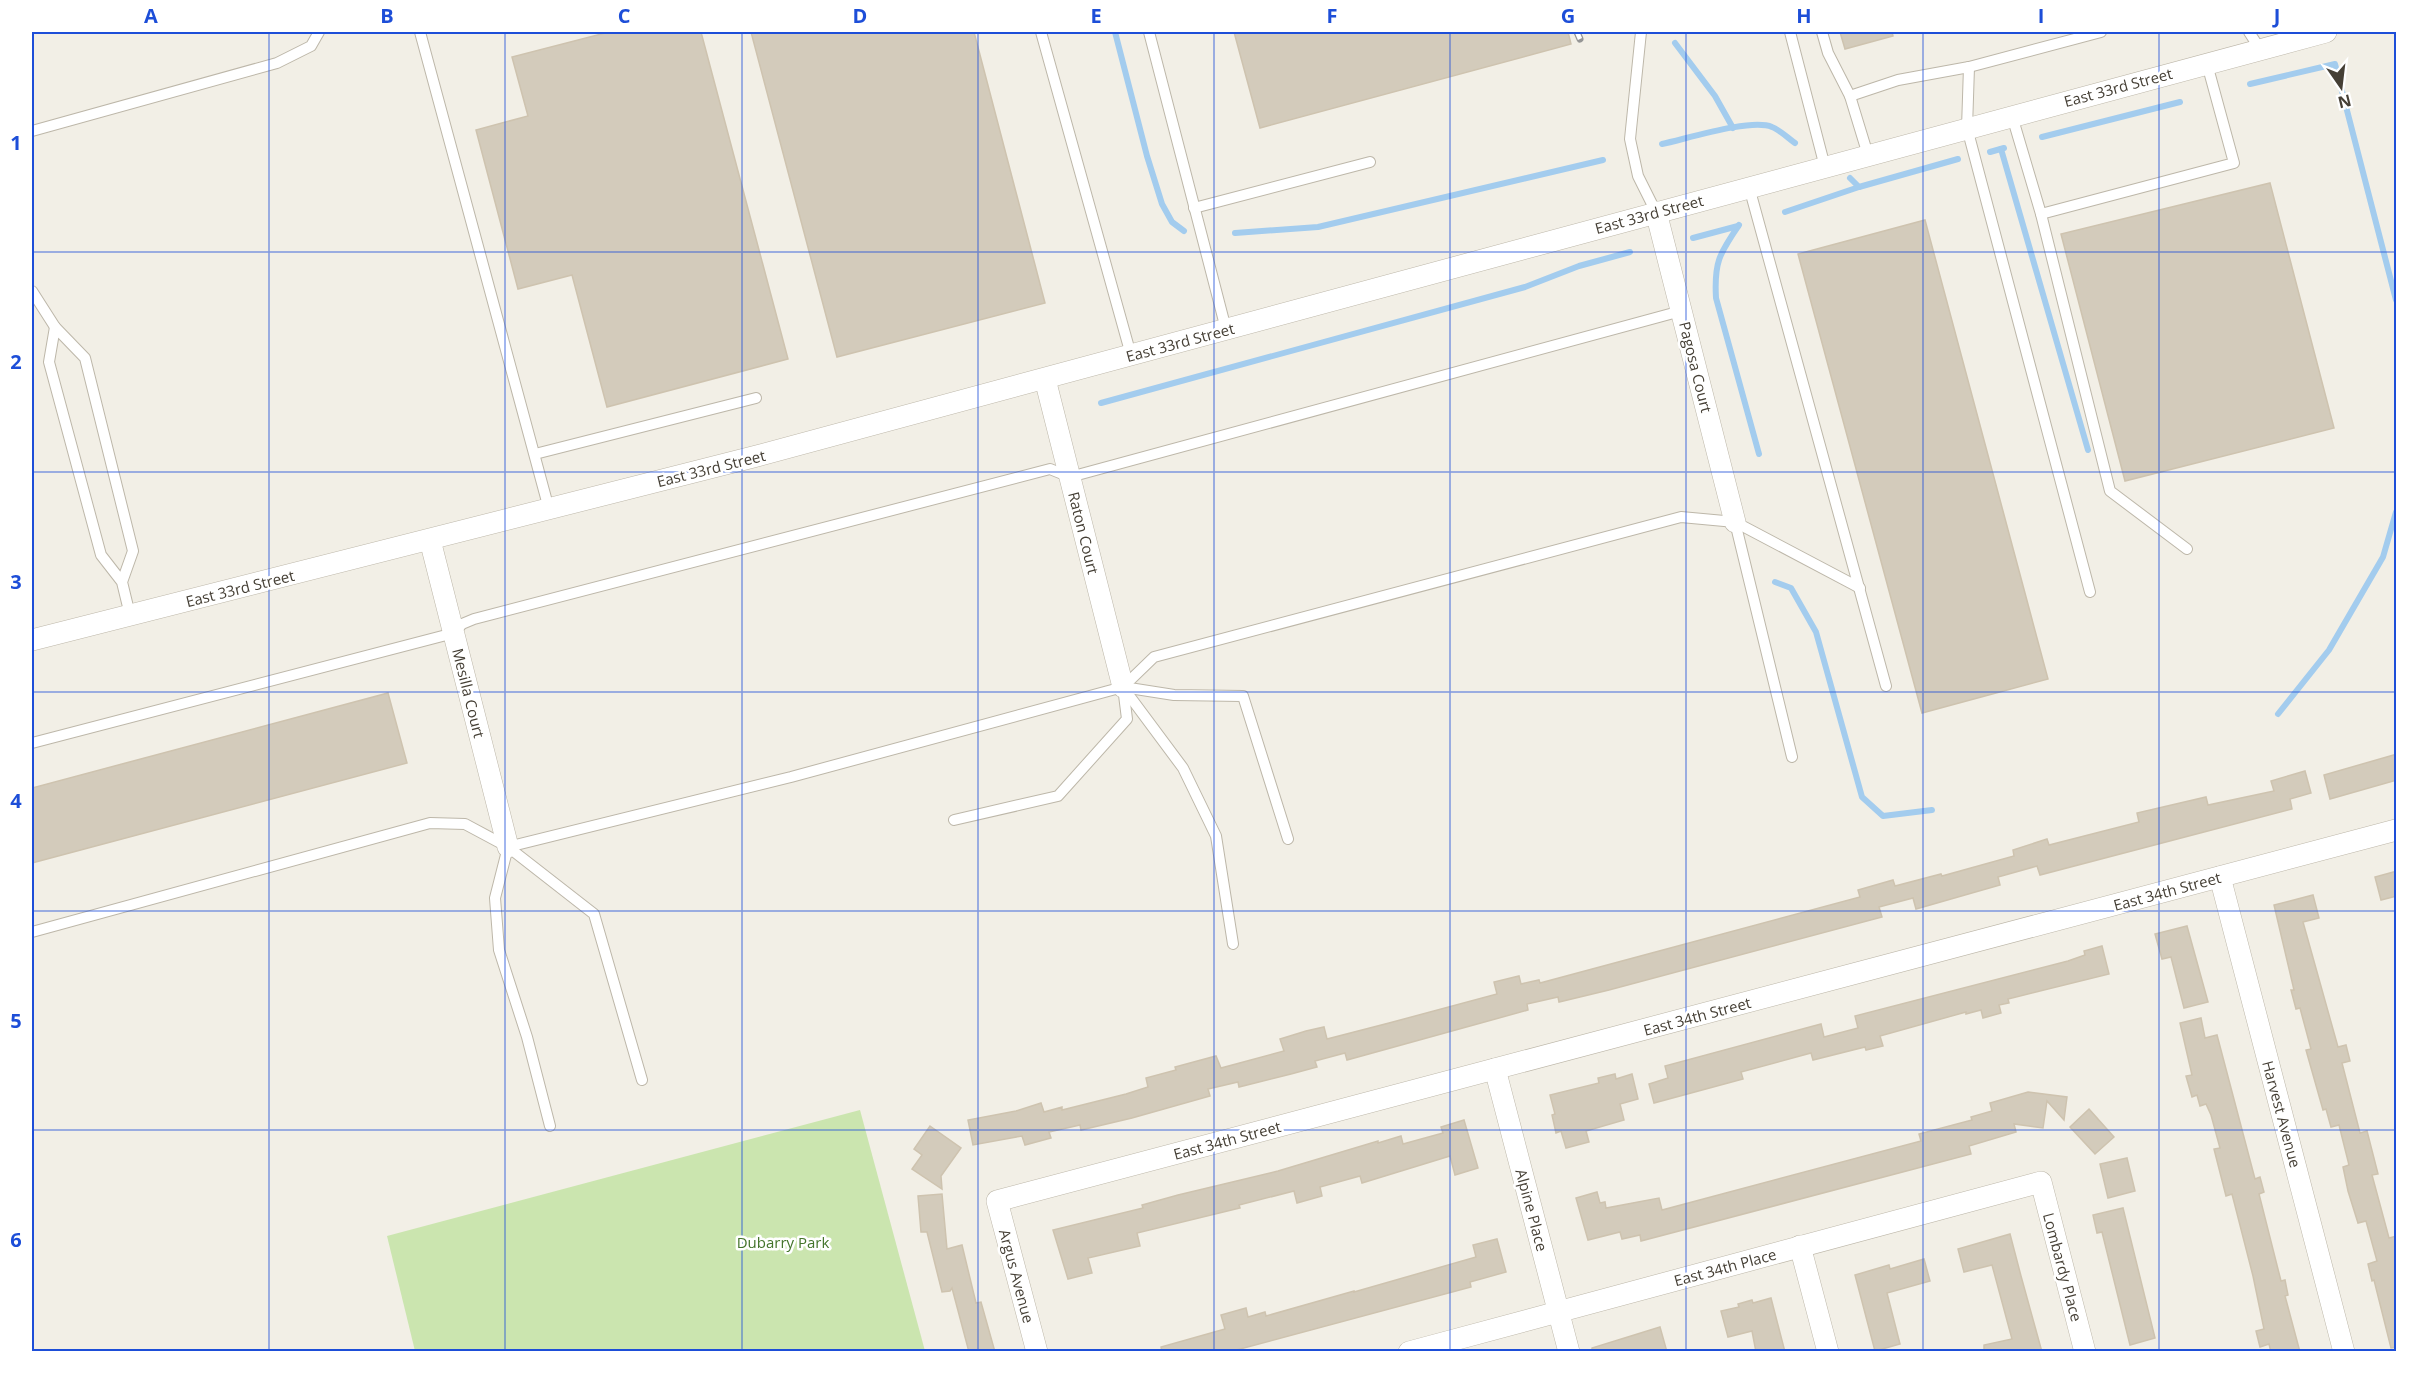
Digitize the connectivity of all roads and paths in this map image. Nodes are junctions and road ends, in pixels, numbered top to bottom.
1 (319, 32) edge
2 (420, 32) edge
3 (1041, 32) edge
4 (1149, 32) edge
5 (1641, 32) edge
6 (1790, 32) edge
7 (1822, 32) edge
8 (2101, 32) edge
9 (2326, 32) edge
10 (2254, 40) edge
11 (2207, 64) junction
12 (1970, 66) junction
13 (1850, 96) junction
14 (2012, 116) junction
15 (1967, 128) junction
16 (32, 131) edge
17 (1868, 155) junction
18 (1370, 162) dead end
19 (1825, 167) junction
20 (1749, 187) junction
21 (1194, 208) junction
22 (1656, 212) junction
23 (2041, 214) junction
24 (32, 291) edge
25 (1681, 311) junction
26 (55, 327) junction
27 (1226, 329) junction
28 (1131, 355) junction
29 (1044, 379) junction
30 (756, 398) dead end
31 (535, 454) junction
32 (1070, 477) junction
33 (549, 509) junction
34 (1735, 522) junction
35 (430, 540) junction
36 (2187, 549) dead end
37 (122, 582) junction
38 (1860, 588) junction
39 (2090, 592) dead end
40 (130, 615) junction
41 (454, 633) junction
42 (32, 640) edge
43 (1886, 686) dead end
44 (1123, 687) junction
45 (32, 743) edge
46 (1792, 757) dead end
47 (954, 820) dead end
48 (2397, 830) edge
49 (1288, 839) dead end
50 (508, 847) junction
51 (2220, 877) junction
52 (32, 932) edge
53 (1233, 944) dead end
54 (1495, 1069) junction
55 (642, 1080) dead end
56 (550, 1126) dead end
57 (2041, 1182) joint
58 (997, 1201) joint
59 (1800, 1246) junction
60 (1559, 1311) junction
61 (1037, 1352) edge
62 (1409, 1352) edge
63 (1569, 1352) edge
64 (1828, 1352) edge
65 (2085, 1352) edge
66 (2344, 1352) edge

1 - 16 lane
2 - 31 lane
3 - 28 lane
4 - 21 lane
5 - 22 lane
6 - 19 lane
7 - 13 lane
8 - 12 lane
9 - 10 street, East 33rd Street
10 - 11 street, East 33rd Street
11 - 14 street, East 33rd Street
11 - 23 lane
12 - 13 lane
12 - 15 lane
13 - 17 lane
14 - 15 street, East 33rd Street
14 - 23 lane
15 - 17 street, East 33rd Street
15 - 39 lane
17 - 19 street, East 33rd Street
18 - 21 lane
19 - 20 street, East 33rd Street
20 - 22 street, East 33rd Street
20 - 38 lane
21 - 27 lane
22 - 25 street, Pagosa Court
22 - 27 street, East 33rd Street
23 - 36 lane
24 - 26 lane
25 - 32 lane
25 - 34 street, Pagosa Court
26 - 37 lane
26 - 37 lane
27 - 28 street, East 33rd Street
28 - 29 street, East 33rd Street
29 - 32 street, Raton Court
29 - 33 street, East 33rd Street
30 - 31 lane
31 - 33 lane
32 - 41 lane
32 - 44 street, Raton Court
33 - 35 street, East 33rd Street
34 - 38 lane
34 - 44 lane
34 - 46 lane
35 - 40 street, East 33rd Street
35 - 41 street, Mesilla Court
37 - 40 lane
38 - 43 lane
40 - 42 street, East 33rd Street
41 - 45 lane
41 - 50 street, Mesilla Court
44 - 47 lane
44 - 49 lane
44 - 50 lane
44 - 53 lane
48 - 51 street, East 34th Street
50 - 52 lane
50 - 55 lane
50 - 56 lane
51 - 54 street, East 34th Street
51 - 66 street, Harvest Avenue
54 - 58 street, East 34th Street
54 - 60 street, Alpine Place
57 - 59 street, East 34th Place
57 - 65 street, Lombardy Place
58 - 61 street, Argus Avenue
59 - 60 street, East 34th Place
59 - 64 street
60 - 62 street, East 34th Place
60 - 63 street, Alpine Place

